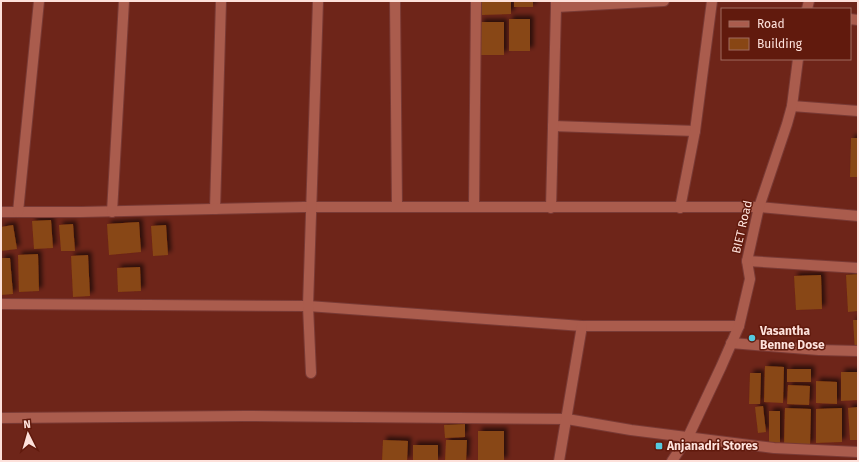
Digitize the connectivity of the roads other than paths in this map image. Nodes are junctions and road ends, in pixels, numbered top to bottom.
1 (39, 1) edge
2 (124, 1) edge
3 (221, 1) edge
4 (318, 1) edge
5 (395, 1) edge
6 (476, 1) edge
7 (664, 1) edge
8 (712, 1) edge
9 (556, 4) edge
10 (798, 60) edge
11 (792, 106) junction
12 (858, 111) edge
13 (553, 126) junction
14 (694, 131) junction
15 (312, 207) junction
16 (397, 207) junction
17 (474, 207) junction
18 (551, 208) junction
19 (680, 208) junction
20 (759, 208) junction
21 (215, 209) junction
22 (1, 212) edge
23 (18, 212) junction
24 (112, 212) junction
25 (858, 216) edge
26 (747, 261) junction
27 (858, 268) edge
28 (1, 304) edge
29 (308, 306) junction
30 (582, 326) junction
31 (739, 326) junction
32 (731, 343) junction
33 (858, 351) edge
34 (311, 373) dead end
35 (1, 418) edge
36 (567, 419) junction
37 (688, 437) junction
38 (858, 452) edge
39 (559, 461) edge
40 (672, 461) edge

1 - 23 street
2 - 24 street
3 - 21 street
4 - 15 street
5 - 16 street
6 - 17 street
7 - 9 street
8 - 14 street
9 - 13 street
10 - 11 street, BIET Road
11 - 12 street
11 - 20 street, BIET Road
13 - 14 street
13 - 18 street
14 - 19 street
15 - 16 street
15 - 21 street
15 - 29 street
16 - 17 street
17 - 18 street
18 - 19 street
19 - 20 street
20 - 25 street
20 - 26 street, BIET Road
21 - 24 street
22 - 23 street
23 - 24 street
26 - 27 street
26 - 31 street, BIET Road
28 - 29 street
29 - 30 street
29 - 34 street
30 - 31 street
30 - 36 street
31 - 32 street, BIET Road
32 - 33 street
32 - 37 street, BIET Road
35 - 36 street
36 - 37 street
36 - 39 street
37 - 38 street
37 - 40 street, BIET Road

